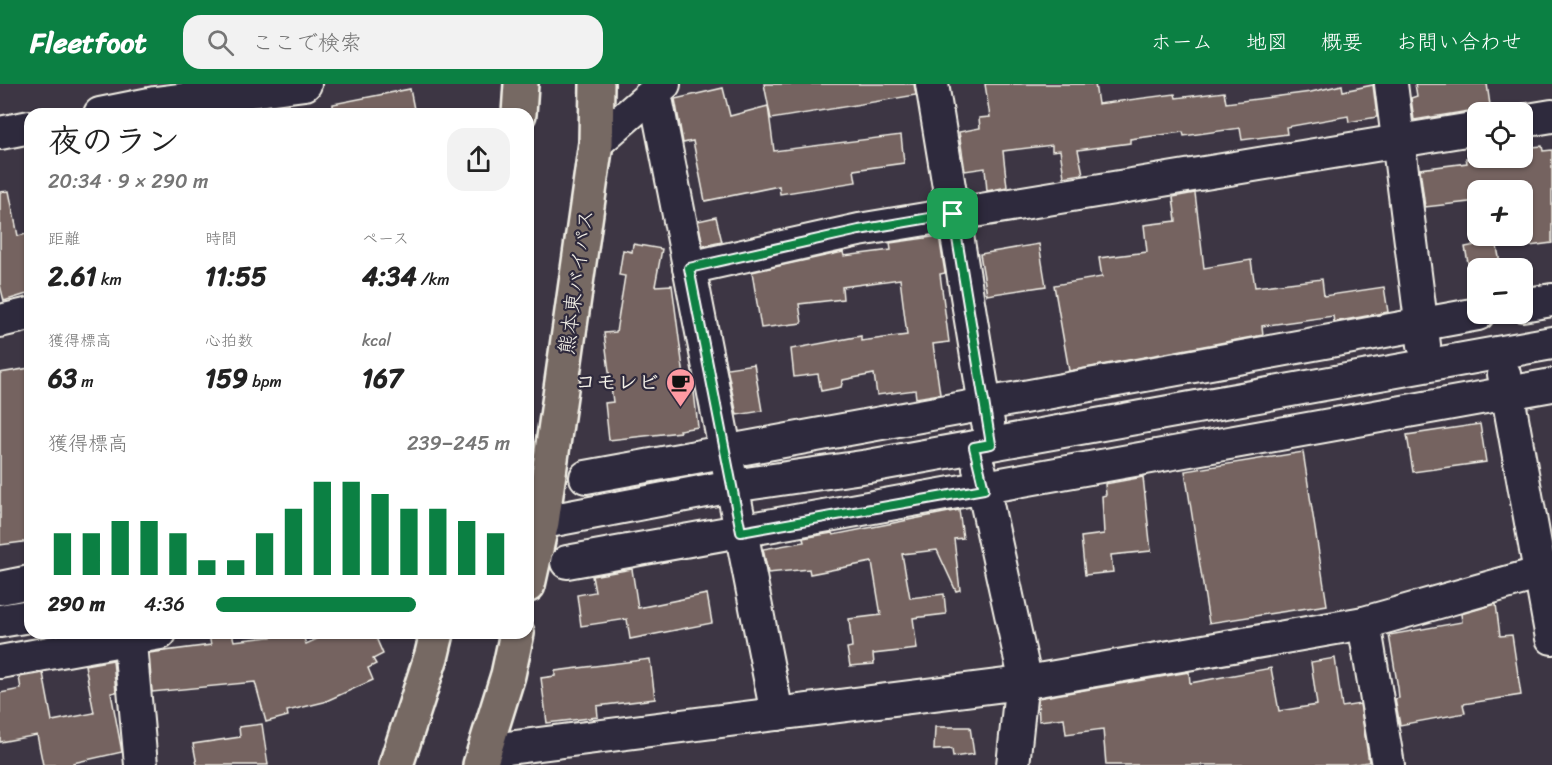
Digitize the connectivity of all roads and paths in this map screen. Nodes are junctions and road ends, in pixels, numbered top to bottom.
1 (305, 84) edge
2 (521, 84) edge
3 (597, 84) edge
4 (932, 84) edge
5 (1391, 84) edge
6 (659, 89) edge
7 (154, 100) edge
8 (123, 108) edge
9 (519, 108) edge
10 (1552, 116) edge
11 (1533, 119) edge
12 (24, 129) edge
13 (1467, 130) edge
14 (0, 133) edge
15 (1397, 141) junction
16 (596, 143) junction
17 (953, 214) junction
18 (689, 268) junction
19 (1552, 300) edge
20 (1533, 303) edge
21 (24, 315) edge
22 (1467, 316) edge
23 (0, 321) edge
24 (1421, 324) junction
25 (1552, 343) edge
26 (1500, 352) junction
27 (1426, 365) junction
28 (1552, 386) edge
29 (1508, 393) junction
30 (986, 403) junction
31 (983, 445) junction
32 (724, 450) junction
33 (586, 477) dead end
34 (732, 486) junction
35 (984, 489) junction
36 (535, 523) edge
37 (741, 532) junction
38 (567, 562) dead end
39 (1541, 573) junction
40 (24, 583) edge
41 (0, 588) edge
42 (24, 617) edge
43 (0, 621) edge
44 (1364, 623) junction
45 (1552, 638) edge
46 (114, 639) edge
47 (129, 639) edge
48 (436, 639) edge
49 (516, 639) edge
50 (0, 662) edge
51 (1021, 683) junction
52 (777, 714) junction
53 (482, 758) edge
54 (141, 765) edge
55 (396, 765) edge
56 (1014, 765) edge
57 (1388, 765) edge

1 - 7 street
2 - 9 highway
3 - 16 highway, 熊本東バイパス
4 - 17 street
5 - 15 street
6 - 16 street
6 - 18 street
7 - 8 street
10 - 11 street
12 - 14 street
13 - 15 street
15 - 17 street
15 - 24 street
16 - 36 highway, 熊本東バイパス
17 - 18 street
17 - 30 street
18 - 32 street
19 - 20 street
21 - 23 street
22 - 24 street
24 - 27 street
24 - 30 street
25 - 26 street
26 - 27 street
26 - 29 street
27 - 31 street
28 - 29 street
29 - 35 street
29 - 39 street
30 - 31 street
30 - 32 street
31 - 34 street
31 - 35 street
32 - 33 street
32 - 34 street
34 - 36 street
34 - 37 street
35 - 37 street
35 - 51 street
37 - 38 street
37 - 52 street
39 - 44 street
39 - 45 street
40 - 41 street
42 - 43 street
44 - 51 street
44 - 57 street
46 - 50 street
47 - 54 street
48 - 55 highway
49 - 53 highway
51 - 52 street
51 - 56 street
52 - 53 street

